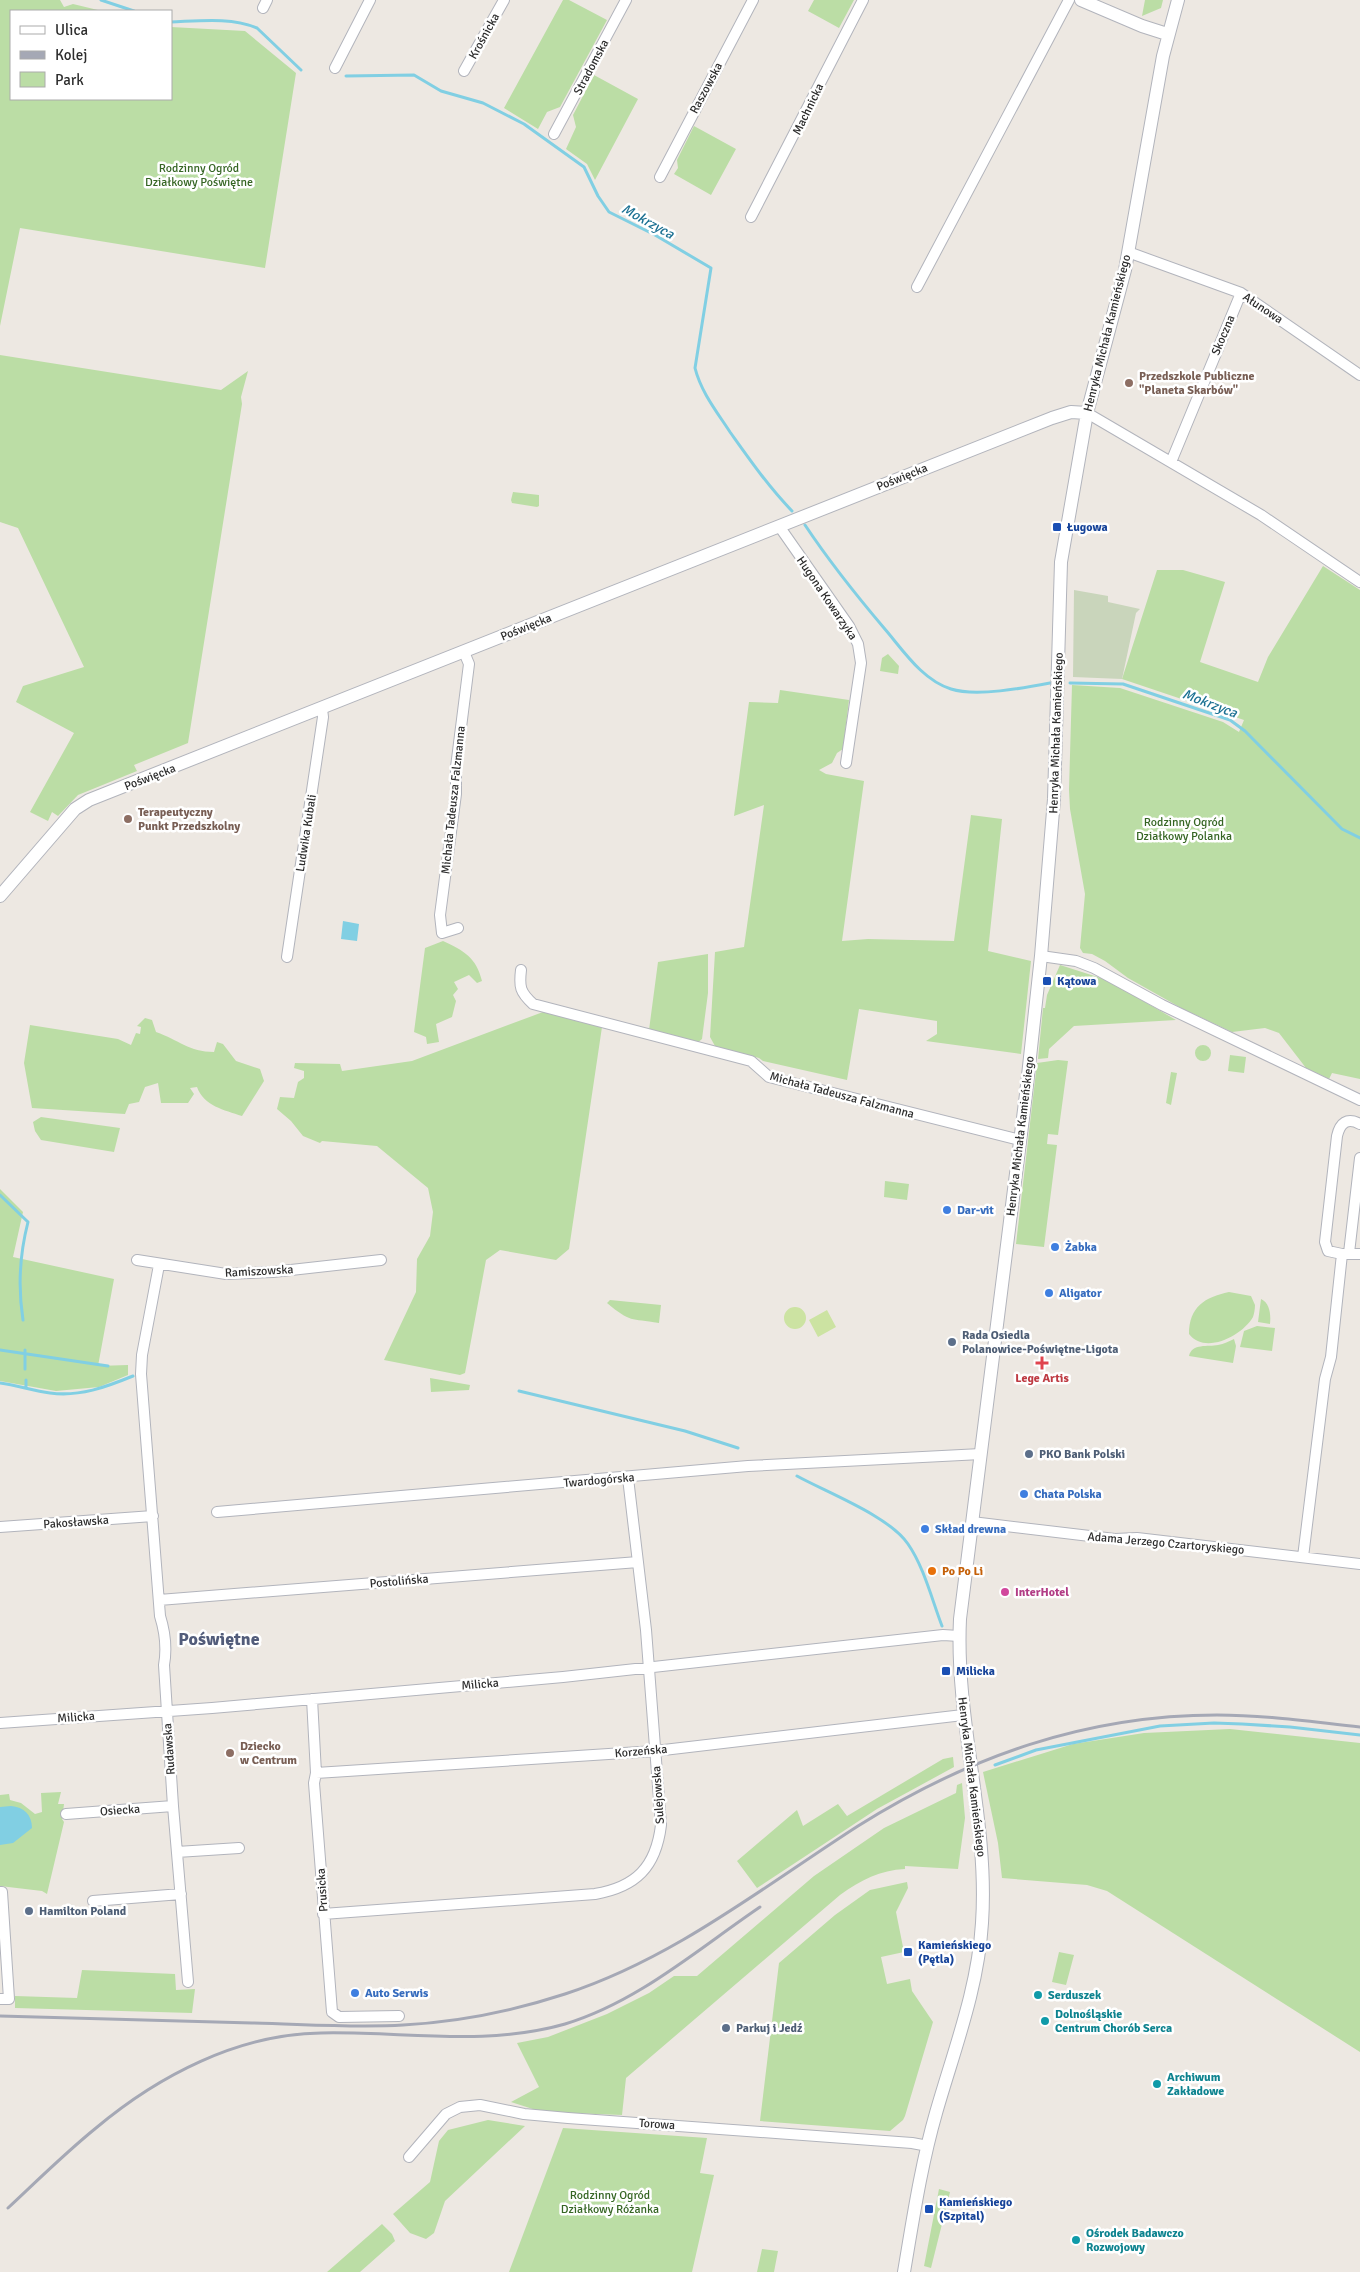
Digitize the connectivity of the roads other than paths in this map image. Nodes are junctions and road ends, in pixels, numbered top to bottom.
1 (370, 0) edge
2 (504, 0) edge
3 (626, 0) edge
4 (753, 0) edge
5 (863, 0) edge
6 (1069, 0) edge
7 (1081, 0) edge
8 (1178, 0) edge
9 (1168, 34) junction
10 (335, 68) dead end
11 (464, 71) dead end
12 (554, 134) dead end
13 (660, 176) dead end
14 (751, 217) dead end
15 (1128, 252) junction
16 (917, 287) dead end
17 (1241, 293) junction
18 (1360, 375) edge
19 (1087, 413) junction
20 (1171, 462) junction
21 (779, 526) junction
22 (1360, 582) edge
23 (464, 652) junction
24 (322, 709) junction
25 (846, 763) dead end
26 (0, 896) edge
27 (458, 928) dead end
28 (287, 956) dead end
29 (1041, 956) junction
30 (522, 970) dead end
31 (1360, 1100) edge
32 (1360, 1124) edge
33 (1020, 1140) junction
34 (1360, 1158) edge
35 (1345, 1254) junction
36 (1360, 1254) edge
37 (137, 1260) dead end
38 (381, 1260) dead end
39 (159, 1265) junction
40 (981, 1454) junction
41 (628, 1478) junction
42 (217, 1512) dead end
43 (153, 1516) junction
44 (972, 1522) junction
45 (0, 1527) edge
46 (1303, 1557) junction
47 (638, 1562) junction
48 (1360, 1564) edge
49 (159, 1600) junction
50 (959, 1636) junction
51 (649, 1667) junction
52 (312, 1699) junction
53 (167, 1711) junction
54 (964, 1715) junction
55 (0, 1723) edge
56 (654, 1751) junction
57 (316, 1773) junction
58 (173, 1806) junction
59 (66, 1814) dead end
60 (240, 1848) dead end
61 (177, 1852) junction
62 (0, 1892) edge
63 (181, 1894) junction
64 (93, 1901) dead end
65 (323, 1914) junction
66 (188, 1982) dead end
67 (5, 1999) edge
68 (399, 2016) dead end
69 (928, 2146) junction
70 (409, 2158) dead end
71 (904, 2272) edge

1 - 10 street
2 - 11 street, Krośnicka
3 - 12 street, Stradomska
4 - 13 street, Raszowska
5 - 14 street, Machnicka
6 - 16 street
7 - 9 street
8 - 9 street, Henryka Michała Kamieńskiego
9 - 15 street, Henryka Michała Kamieńskiego
15 - 17 street, Ałunowa
15 - 19 street, Henryka Michała Kamieńskiego
17 - 18 street, Ałunowa
17 - 20 street, Skoczna
19 - 20 street
19 - 21 street, Poświęcka
19 - 29 street, Henryka Michała Kamieńskiego
20 - 22 street
21 - 23 street, Poświęcka
21 - 25 street, Hugona Kowarzyka
23 - 24 street, Poświęcka
23 - 27 street, Michała Tadeusza Falzmanna
24 - 26 street, Poświęcka
24 - 28 street, Ludwika Kubali
29 - 31 street
29 - 33 street, Henryka Michała Kamieńskiego
30 - 33 street, Michała Tadeusza Falzmanna
32 - 35 street
33 - 40 street, Henryka Michała Kamieńskiego
34 - 35 street
35 - 36 street
35 - 46 street
37 - 39 street, Ramiszowska
38 - 39 street, Ramiszowska
39 - 43 street, Rudawska
40 - 41 street, Twardogórska
40 - 44 street, Henryka Michała Kamieńskiego
41 - 42 street, Twardogórska
41 - 47 street, Sulejowska
43 - 45 street, Pakosławska
43 - 49 street, Rudawska
44 - 46 street, Adama Jerzego Czartoryskiego
44 - 50 street, Henryka Michała Kamieńskiego
46 - 48 street, Adama Jerzego Czartoryskiego
47 - 49 street, Postolińska
47 - 51 street, Sulejowska
49 - 53 street, Rudawska
50 - 51 street, Milicka
50 - 54 street, Henryka Michała Kamieńskiego
51 - 52 street, Milicka
51 - 56 street, Sulejowska
52 - 53 street, Milicka
52 - 57 street, Prusicka
53 - 55 street, Milicka
53 - 58 street, Rudawska
54 - 56 street, Korzeńska
54 - 69 street, Henryka Michała Kamieńskiego
56 - 57 street, Korzeńska
56 - 65 street, Sulejowska
57 - 65 street, Prusicka
58 - 59 street, Osiecka
58 - 61 street, Rudawska
60 - 61 street
61 - 63 street, Rudawska
62 - 67 street
63 - 64 street
63 - 66 street, Rudawska
65 - 68 street, Prusicka
69 - 70 street, Torowa
69 - 71 street, Henryka Michała Kamieńskiego

